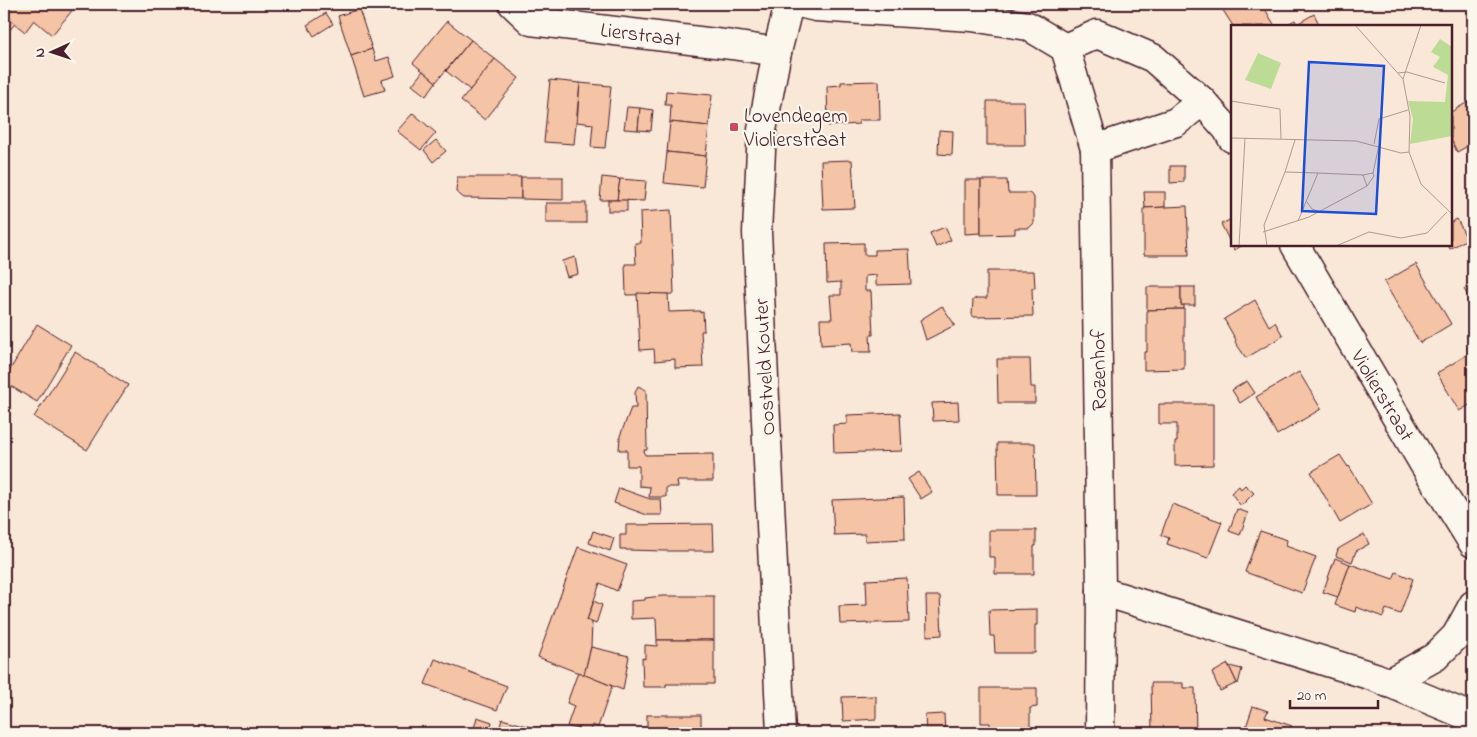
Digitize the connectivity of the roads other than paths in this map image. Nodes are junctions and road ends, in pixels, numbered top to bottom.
1 (513, 4) edge
2 (789, 4) edge
3 (803, 4) edge
4 (1065, 48) junction
5 (776, 52) junction
6 (1202, 101) junction
7 (1231, 136) edge
8 (1095, 149) junction
9 (1296, 246) edge
10 (1473, 543) edge
11 (1101, 591) junction
12 (1473, 605) edge
13 (1388, 683) junction
14 (1473, 718) edge
15 (781, 733) edge
16 (1100, 733) edge

1 - 5 street, Lierstraat
2 - 5 street, Oostveld Kouter
3 - 4 street
4 - 6 street
4 - 8 street, Rozenhof
5 - 15 street, Oostveld Kouter
6 - 7 street
6 - 8 street
8 - 11 street, Rozenhof
9 - 10 street, Violierstraat
11 - 13 street
11 - 16 street, Rozenhof
12 - 13 street
13 - 14 street

